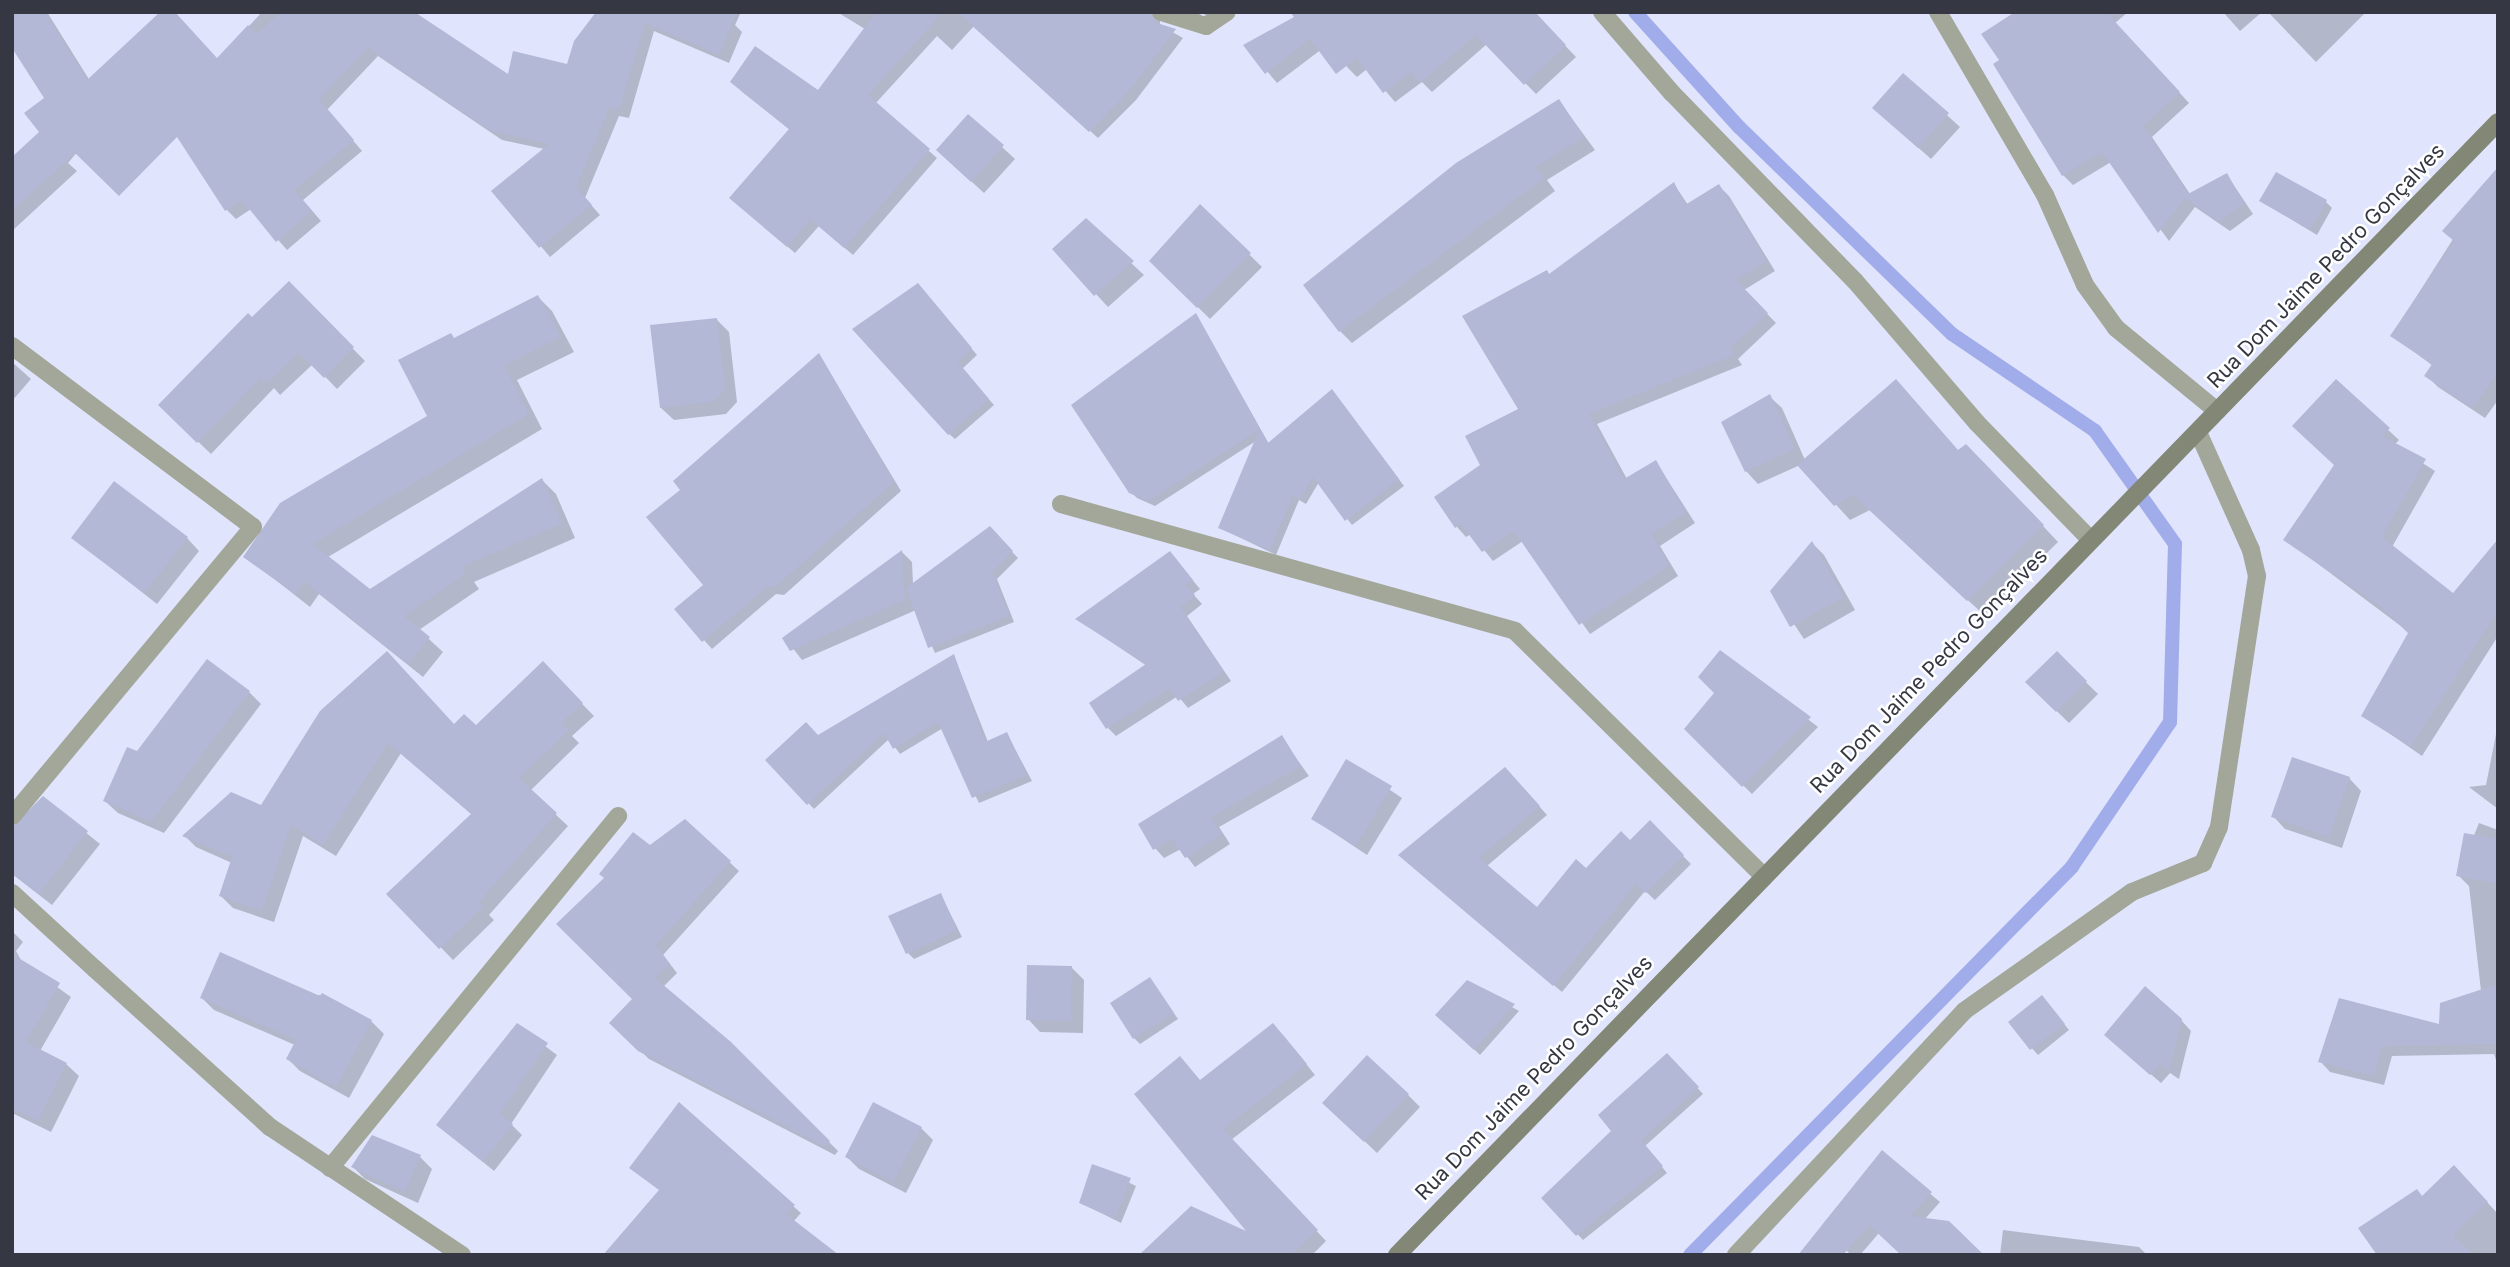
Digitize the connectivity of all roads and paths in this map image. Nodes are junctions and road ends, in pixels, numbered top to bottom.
1 (1161, 12) edge
2 (1227, 12) edge
3 (1602, 12) edge
4 (1938, 12) edge
5 (2498, 122) edge
6 (12, 346) edge
7 (2217, 411) junction
8 (2194, 435) junction
9 (1061, 504) dead end
10 (2094, 536) junction
11 (12, 816) edge
12 (618, 816) dead end
13 (1762, 875) junction
14 (12, 893) edge
15 (330, 1168) junction
16 (462, 1255) edge
17 (1397, 1255) edge
18 (1736, 1255) edge

1 - 2 street
3 - 10 street
4 - 7 street
5 - 7 main road, Rua Dom Jaime Pedro Gonçalves
6 - 11 street
7 - 8 main road, Rua Dom Jaime Pedro Gonçalves
8 - 10 main road, Rua Dom Jaime Pedro Gonçalves
8 - 18 street
9 - 13 street
10 - 13 main road, Rua Dom Jaime Pedro Gonçalves
12 - 15 street
13 - 17 main road, Rua Dom Jaime Pedro Gonçalves
14 - 15 street
15 - 16 street

